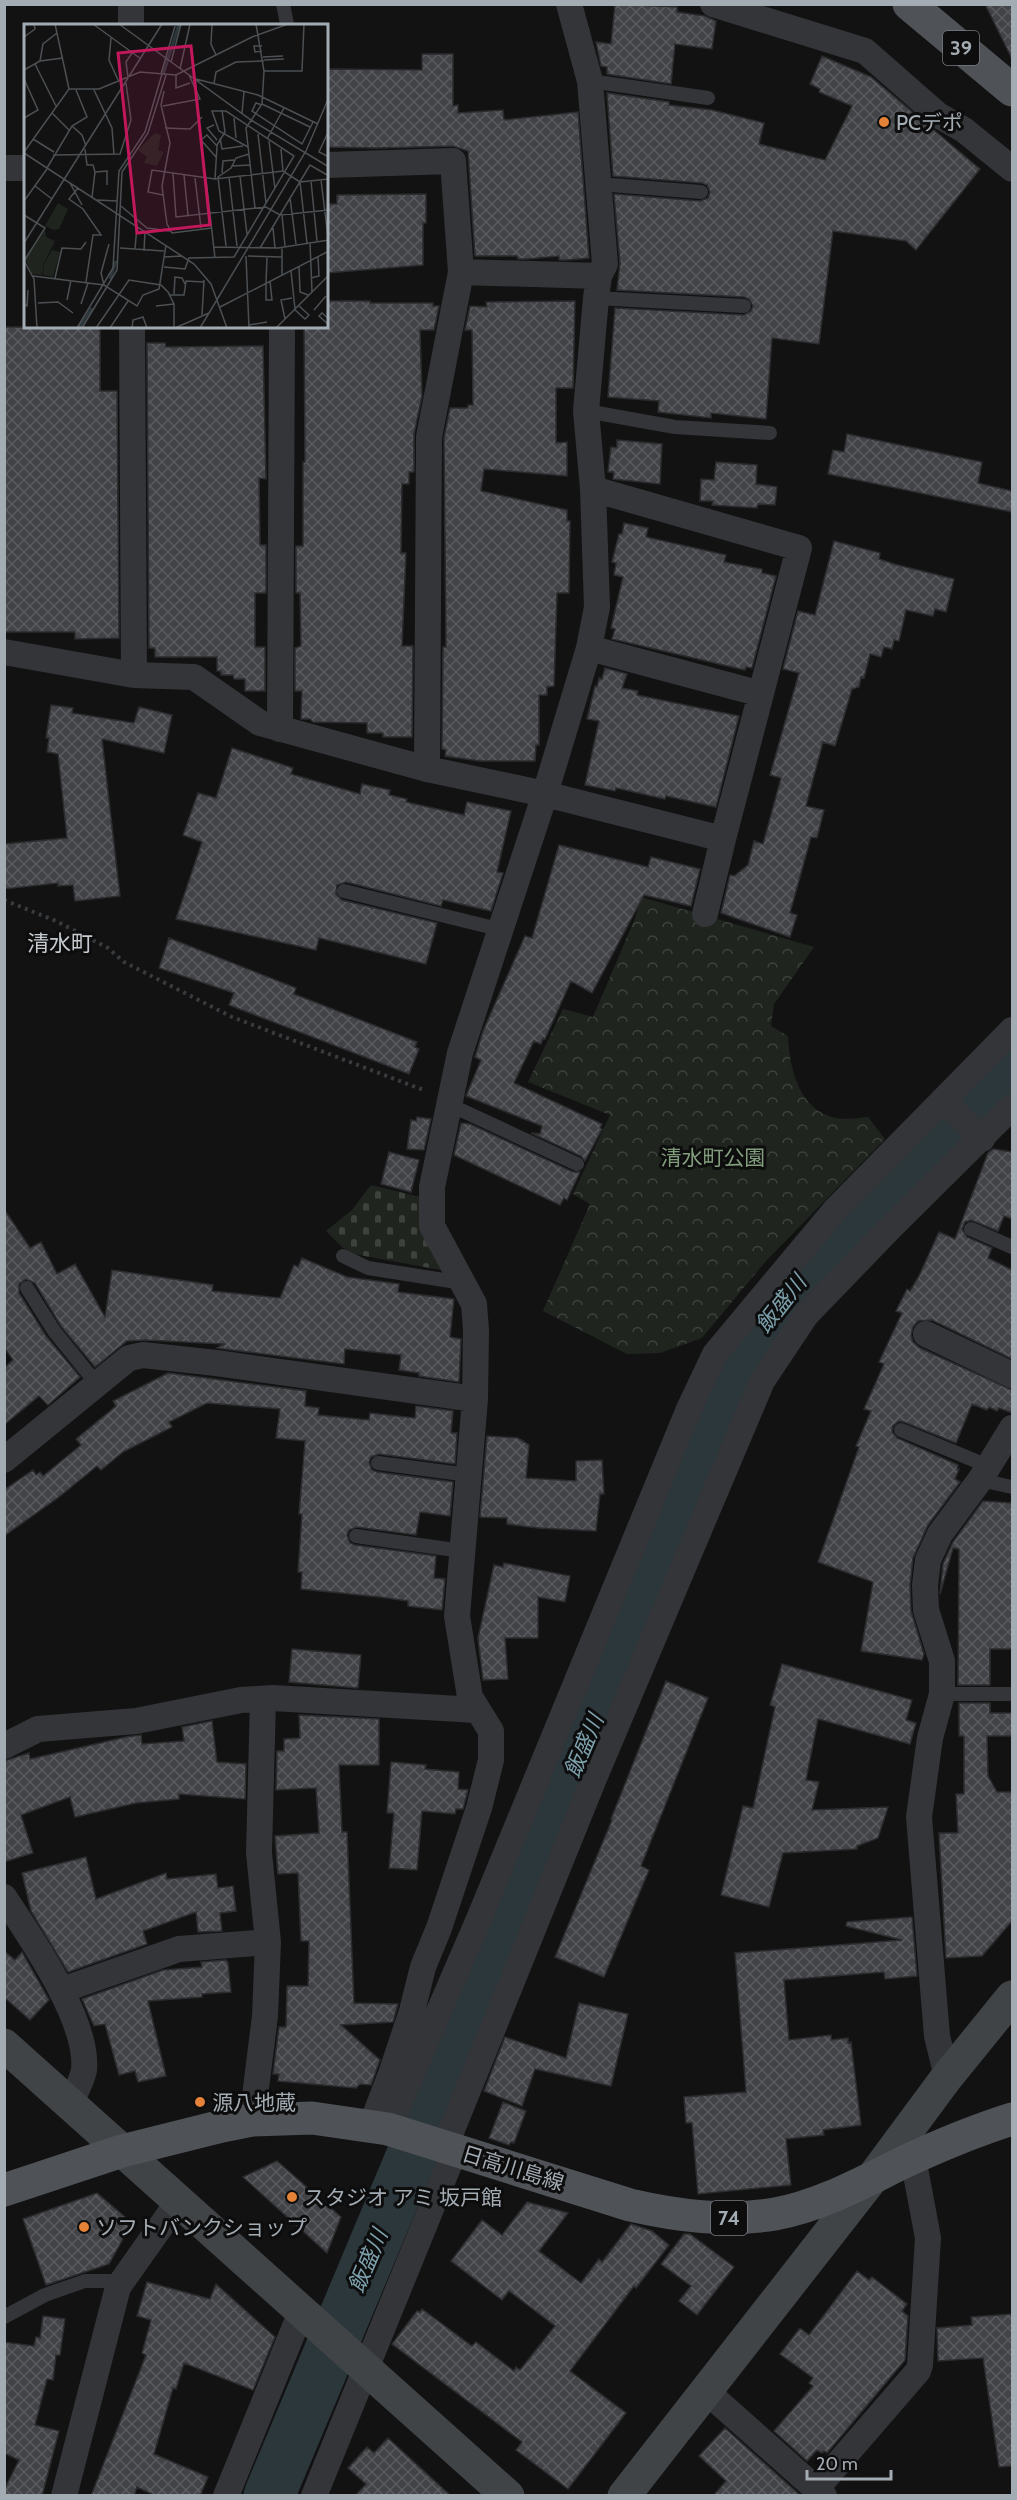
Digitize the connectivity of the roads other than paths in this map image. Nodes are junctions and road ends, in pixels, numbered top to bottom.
1 (131, 4) edge
2 (283, 4) edge
3 (569, 4) edge
4 (713, 4) edge
5 (909, 4) edge
6 (131, 24) edge
7 (288, 24) dead end
8 (590, 81) junction
9 (1011, 86) edge
10 (708, 98) dead end
11 (328, 165) edge
12 (4, 168) edge
13 (24, 168) edge
14 (1012, 170) edge
15 (598, 184) junction
16 (701, 192) dead end
17 (460, 272) junction
18 (597, 287) junction
19 (744, 306) dead end
20 (132, 328) edge
21 (282, 328) edge
22 (586, 411) junction
23 (770, 433) dead end
24 (593, 489) junction
25 (589, 648) junction
26 (4, 652) edge
27 (134, 675) junction
28 (762, 694) junction
29 (280, 729) junction
30 (428, 769) junction
31 (545, 794) junction
32 (723, 839) junction
33 (344, 891) dead end
34 (705, 914) dead end
35 (502, 930) junction
36 (1012, 1030) edge
37 (448, 1101) junction
38 (946, 1103) junction
39 (1012, 1107) edge
40 (979, 1136) junction
41 (577, 1164) dead end
42 (971, 1229) dead end
43 (1012, 1247) edge
44 (342, 1256) dead end
45 (463, 1284) junction
46 (27, 1288) dead end
47 (926, 1334) dead end
48 (1012, 1376) edge
49 (98, 1383) junction
50 (475, 1399) junction
51 (1012, 1428) edge
52 (901, 1430) dead end
53 (4, 1460) edge
54 (378, 1463) dead end
55 (984, 1473) junction
56 (469, 1475) junction
57 (1012, 1487) edge
58 (356, 1536) dead end
59 (462, 1551) junction
60 (942, 1694) junction
61 (1012, 1694) edge
62 (263, 1699) junction
63 (476, 1710) junction
64 (4, 1746) edge
65 (4, 1897) edge
66 (268, 1942) junction
67 (62, 1990) junction
68 (1012, 1997) edge
69 (4, 2045) edge
70 (947, 2077) junction
71 (70, 2104) junction
72 (1012, 2119) edge
73 (252, 2120) junction
74 (386, 2129) junction
75 (446, 2147) junction
76 (122, 2151) junction
77 (913, 2158) junction
78 (873, 2177) junction
79 (4, 2190) edge
80 (178, 2202) junction
81 (122, 2281) junction
82 (4, 2317) edge
83 (307, 2317) junction
84 (360, 2363) junction
85 (706, 2391) junction
86 (820, 2492) edge
87 (64, 2496) edge
88 (226, 2496) edge
89 (314, 2496) edge
90 (508, 2496) edge
91 (624, 2496) edge

1 - 6 street
2 - 7 lane
3 - 8 street
4 - 14 street
5 - 9 main road, 39
8 - 10 lane
8 - 15 street
11 - 17 street
12 - 13 street
15 - 16 lane
15 - 18 street
17 - 18 street
17 - 30 street
18 - 19 lane
18 - 22 street
20 - 27 street
21 - 29 street
22 - 23 lane
22 - 24 street
24 - 25 street
24 - 28 street
25 - 28 street
25 - 31 street
26 - 27 street
27 - 29 street
28 - 32 street
29 - 30 street
30 - 31 street
31 - 32 street
31 - 35 street
32 - 34 street
33 - 35 lane
35 - 37 street
36 - 38 street
37 - 41 lane
37 - 45 street
38 - 40 street
38 - 74 street
39 - 40 street
40 - 75 street
42 - 43 lane
44 - 45 lane
45 - 50 street
46 - 49 lane
47 - 48 street
49 - 50 street
49 - 53 street
50 - 56 street
51 - 55 street
52 - 55 lane
54 - 56 lane
55 - 57 lane
55 - 60 street
56 - 59 street
58 - 59 lane
59 - 63 street
60 - 61 lane
60 - 70 street
62 - 63 street
62 - 64 street
62 - 66 street
63 - 74 street
65 - 67 street
66 - 67 street
66 - 73 street
67 - 71 street
68 - 70 street
69 - 71 street
70 - 78 street
71 - 76 street
72 - 77 main road, 日高川島線 / 74
73 - 74 main road, 日高川島線 / 74
73 - 76 main road, 日高川島線 / 74
74 - 75 main road, 日高川島線 / 74
75 - 78 main road, 日高川島線 / 74
75 - 84 street
76 - 79 main road, 日高川島線 / 74
76 - 80 street
77 - 78 main road, 日高川島線 / 74
77 - 86 street
78 - 85 street
80 - 81 street
80 - 83 street
81 - 82 lane
81 - 87 street
83 - 84 street
83 - 88 street
84 - 89 street
84 - 90 street
85 - 86 street
85 - 91 street

